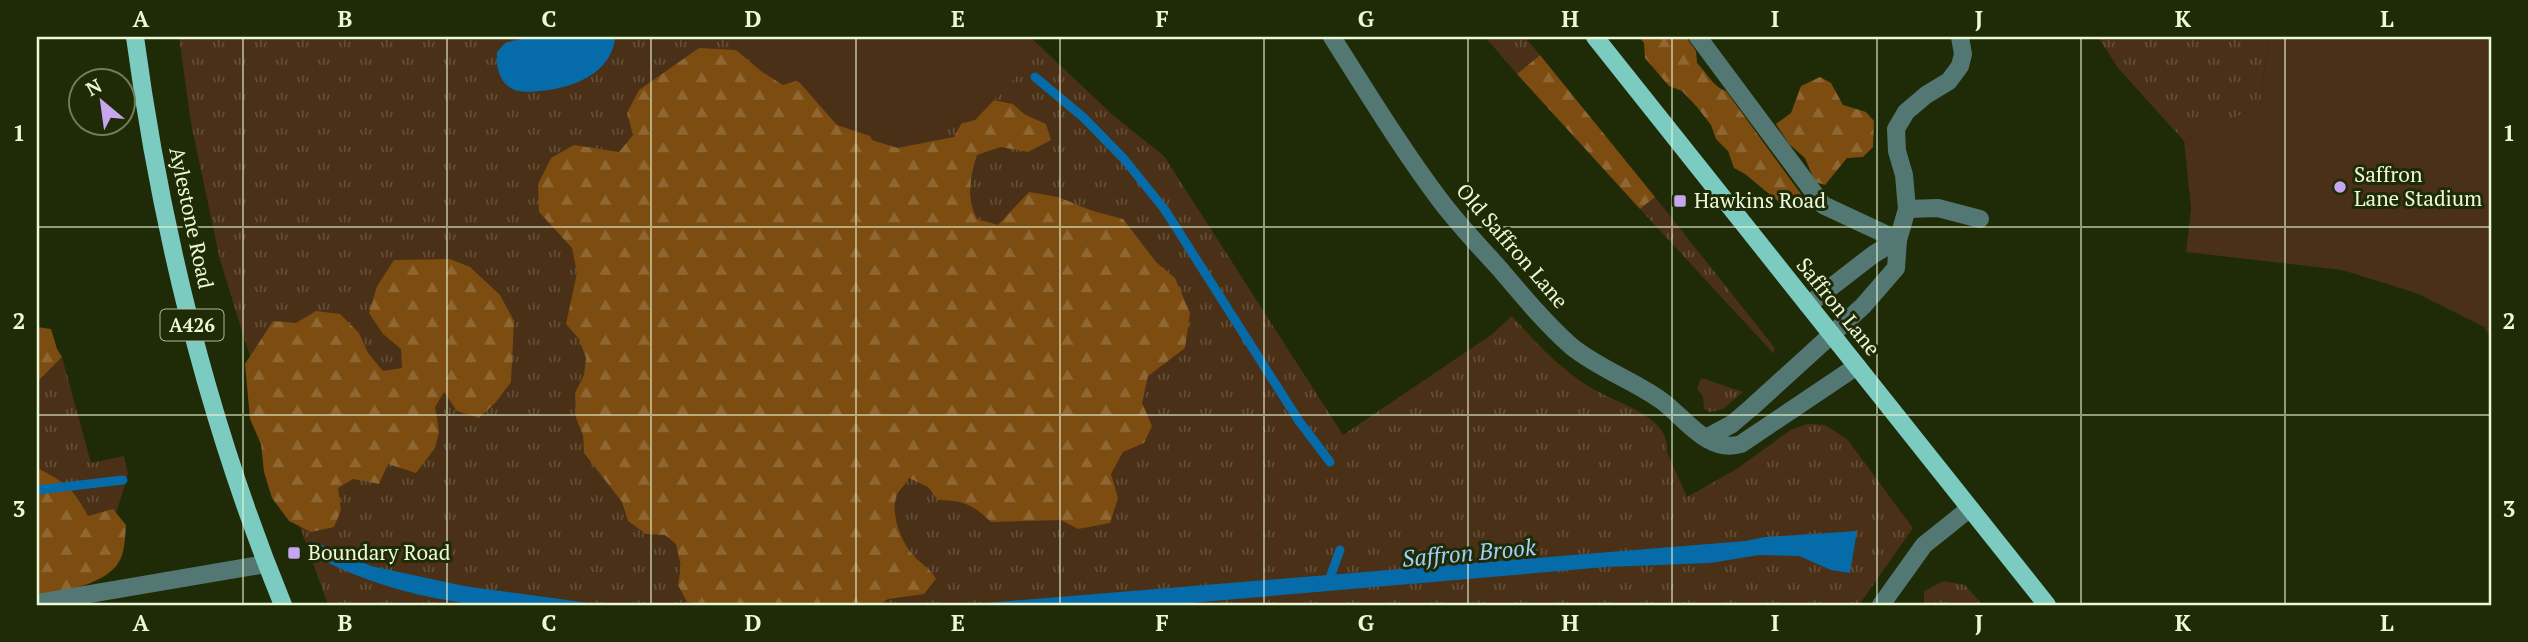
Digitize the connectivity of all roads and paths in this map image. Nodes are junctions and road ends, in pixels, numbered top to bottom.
1 (135, 37) edge
2 (1332, 37) edge
3 (1595, 37) edge
4 (1698, 37) edge
5 (1960, 37) edge
6 (1907, 209) junction
7 (1980, 219) dead end
8 (1898, 240) junction
9 (1808, 305) junction
10 (1832, 335) junction
11 (1857, 366) junction
12 (1706, 438) junction
13 (1969, 509) junction
14 (266, 564) junction
15 (37, 603) edge
16 (284, 605) edge
17 (1881, 605) edge
18 (2047, 605) edge

1 - 14 main road, Aylestone Road / A426
2 - 12 street, Old Saffron Lane
3 - 9 main road, Saffron Lane
4 - 8 street
5 - 6 street
6 - 7 street
6 - 8 street
8 - 9 street
8 - 10 street
9 - 10 main road, Saffron Lane
10 - 11 main road, Saffron Lane
10 - 12 street
11 - 12 street
11 - 13 main road, Saffron Lane
13 - 17 street
13 - 18 main road, Saffron Lane
14 - 15 street
14 - 16 main road, Aylestone Road / A426

